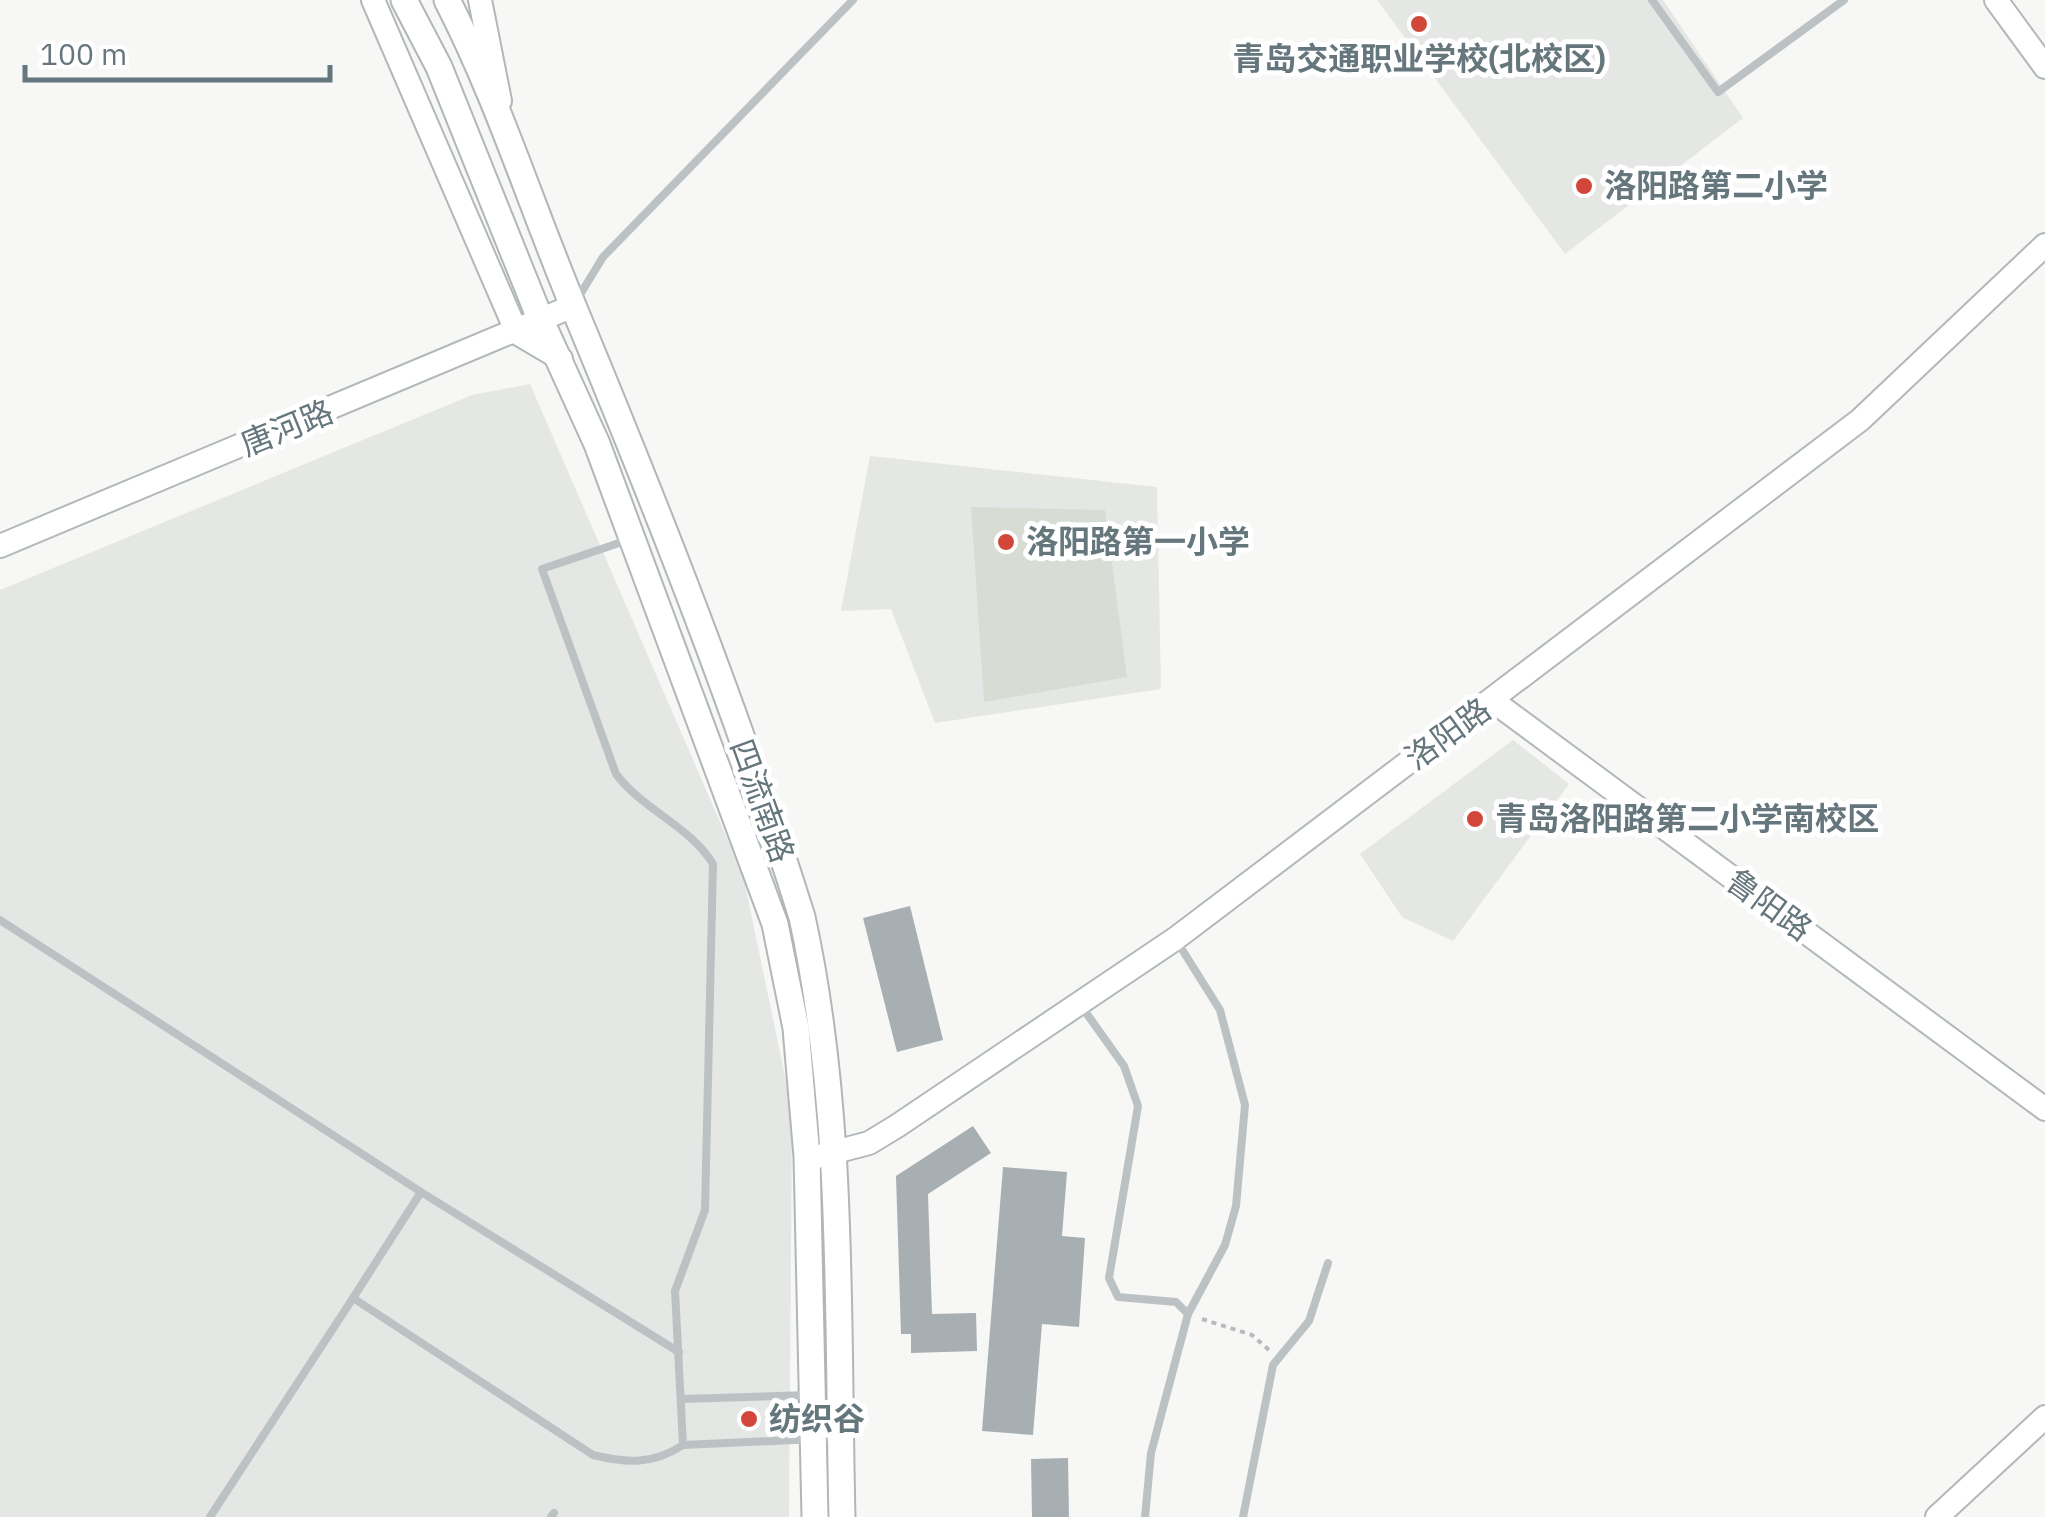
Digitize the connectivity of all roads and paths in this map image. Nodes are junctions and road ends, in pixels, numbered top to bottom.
1 (373, 0) edge
2 (404, 0) edge
3 (447, 0) edge
4 (480, 0) edge
5 (853, 0) edge
6 (1652, 0) edge
7 (1844, 0) edge
8 (1996, 0) edge
9 (2045, 66) edge
10 (504, 124) junction
11 (2045, 245) edge
12 (573, 306) junction
13 (541, 321) junction
14 (516, 333) junction
15 (561, 360) junction
16 (632, 539) junction
17 (0, 546) edge
18 (1493, 701) junction
19 (0, 920) edge
20 (1175, 939) junction
21 (1079, 1004) junction
22 (2045, 1109) edge
23 (834, 1156) junction
24 (807, 1157) junction
25 (422, 1192) junction
26 (1328, 1263) dead end
27 (353, 1298) junction
28 (1188, 1314) junction
29 (679, 1352) junction
30 (1274, 1365) junction
31 (839, 1394) junction
32 (812, 1395) junction
33 (682, 1398) junction
34 (2045, 1417) edge
35 (827, 1438) junction
36 (683, 1445) junction
37 (210, 1517) edge
38 (814, 1517) edge
39 (842, 1517) edge
40 (1146, 1517) edge
41 (1243, 1517) edge
42 (1938, 1517) edge

1 - 14 street
2 - 13 main road, 四流南路
3 - 10 main road, 四流南路
4 - 10 street, 四流南路
5 - 12 lane
6 - 7 lane
8 - 9 street
10 - 12 main road, 四流南路
11 - 18 street, 洛阳路
12 - 13 street, 唐河路
12 - 23 main road, 四流南路
13 - 14 street, 唐河路
13 - 15 main road, 四流南路
14 - 15 street
14 - 17 street, 唐河路
15 - 16 main road, 四流南路
16 - 24 main road, 四流南路
16 - 29 lane
18 - 20 street, 洛阳路
18 - 22 street, 鲁阳路
19 - 25 lane
20 - 21 street, 洛阳路
20 - 28 lane
21 - 23 street, 洛阳路
21 - 28 lane
23 - 24 street, 洛阳路
23 - 31 main road, 四流南路
24 - 32 main road, 四流南路
25 - 27 lane
25 - 29 lane
26 - 30 lane
27 - 36 lane
27 - 37 lane
28 - 30 path
28 - 40 lane
29 - 33 lane
30 - 41 lane
31 - 32 lane
31 - 35 main road, 四流南路
32 - 33 lane
32 - 35 main road, 四流南路
33 - 36 lane
34 - 42 street
35 - 36 lane
35 - 38 main road, 四流南路
35 - 39 main road, 四流南路

